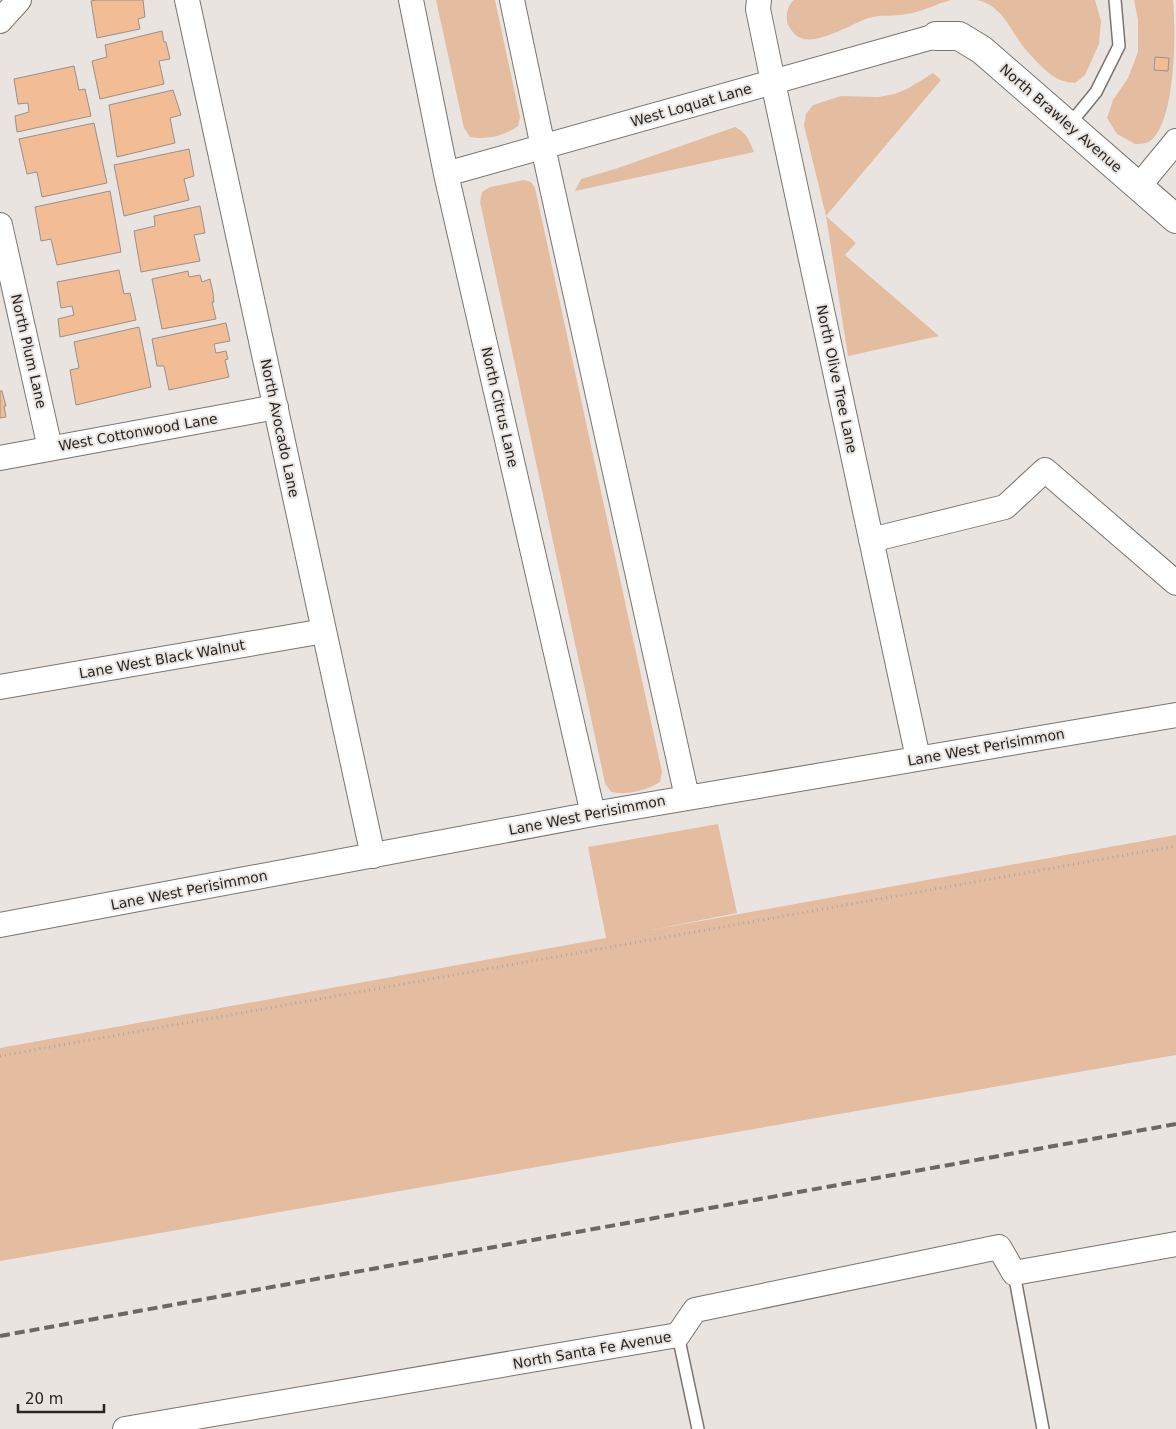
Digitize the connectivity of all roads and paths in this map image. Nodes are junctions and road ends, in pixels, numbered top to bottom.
1 (19, 0) edge
2 (187, 0) edge
3 (411, 0) edge
4 (512, 0) edge
5 (759, 0) edge
6 (1115, 0) edge
7 (0, 21) edge
8 (936, 36) joint
9 (774, 82) junction
10 (1069, 125) junction
11 (1176, 141) edge
12 (543, 147) junction
13 (446, 174) junction
14 (1139, 186) junction
15 (1175, 215) edge
16 (0, 225) edge
17 (276, 407) junction
18 (50, 448) junction
19 (0, 458) edge
20 (871, 540) junction
21 (1176, 583) edge
22 (324, 631) junction
23 (0, 687) edge
24 (1176, 715) edge
25 (918, 758) junction
26 (687, 797) junction
27 (594, 814) junction
28 (1176, 846) edge
29 (373, 856) junction
30 (0, 926) edge
31 (0, 1056) edge
32 (1176, 1244) edge
33 (1014, 1273) junction
34 (678, 1335) junction
35 (125, 1429) edge
36 (698, 1429) edge
37 (1043, 1429) edge

1 - 7 street
2 - 17 street, North Avocado Lane
3 - 13 street, North Citrus Lane
4 - 12 street
5 - 9 street, North Olive Tree Lane
6 - 10 lane
8 - 9 street, West Loquat Lane
8 - 10 street, North Brawley Avenue
9 - 12 street, West Loquat Lane
9 - 20 street, North Olive Tree Lane
10 - 14 street, North Brawley Avenue
11 - 14 street
12 - 13 street, West Loquat Lane
12 - 26 street
13 - 27 street, North Citrus Lane
14 - 15 street, North Brawley Avenue
16 - 18 street, North Plum Lane
17 - 18 street, West Cottonwood Lane
17 - 22 street, North Avocado Lane
18 - 19 street, West Cottonwood Lane
20 - 21 street
20 - 25 street, North Olive Tree Lane
22 - 23 street, Lane West Black Walnut
22 - 29 street, North Avocado Lane
24 - 25 street, Lane West Perisimmon
25 - 26 street, Lane West Perisimmon
26 - 27 street, Lane West Perisimmon
27 - 29 street, Lane West Perisimmon
28 - 31 path
29 - 30 street, Lane West Perisimmon
32 - 33 street
33 - 34 street, North Santa Fe Avenue
33 - 37 lane
34 - 35 street, North Santa Fe Avenue
34 - 36 lane

